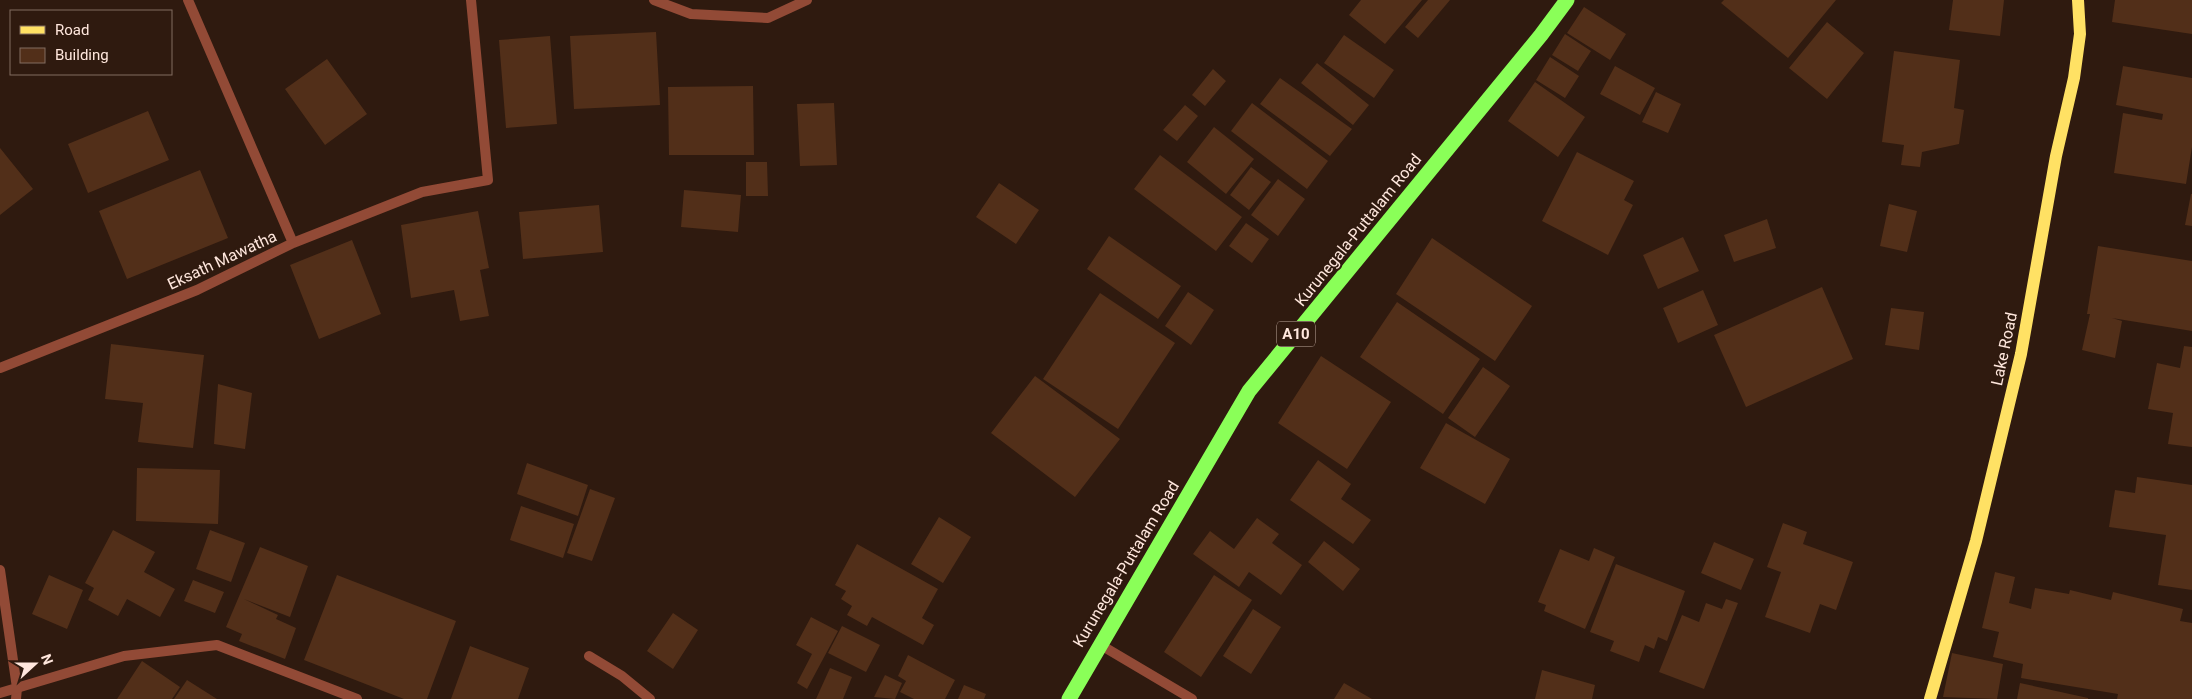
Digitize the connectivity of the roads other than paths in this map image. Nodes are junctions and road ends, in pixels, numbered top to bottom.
1 (188, 0) edge
2 (471, 0) edge
3 (654, 0) edge
4 (807, 0) edge
5 (1567, 0) edge
6 (2078, 0) edge
7 (293, 244) junction
8 (0, 368) edge
9 (0, 570) edge
10 (1099, 644) junction
11 (589, 656) dead end
12 (17, 688) junction
13 (0, 693) edge
14 (16, 699) edge
15 (357, 699) edge
16 (650, 699) edge
17 (1068, 699) edge
18 (1192, 699) edge
19 (1930, 699) edge

1 - 7 street, Eksath Mawatha
2 - 7 street
3 - 4 street
5 - 10 highway, Kurunegala-Puttalam Road / A10
6 - 19 main road, Lake Road
7 - 8 street, Eksath Mawatha
9 - 12 street
10 - 17 highway, Kurunegala-Puttalam Road / A10
10 - 18 street
11 - 16 street
12 - 13 street
12 - 14 street
12 - 15 street

